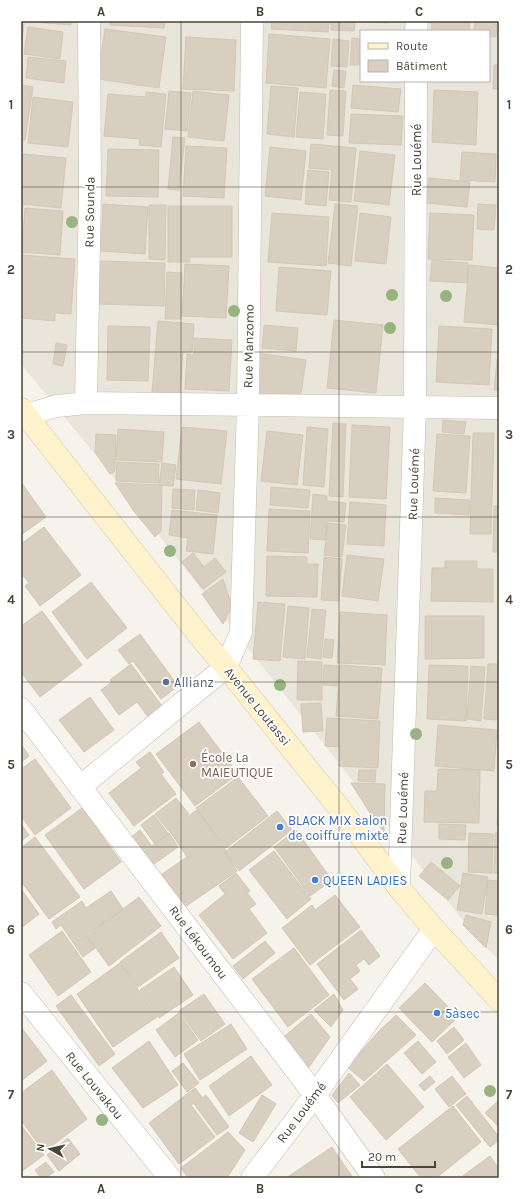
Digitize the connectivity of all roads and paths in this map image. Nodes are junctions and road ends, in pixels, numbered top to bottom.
1 (89, 21) edge
2 (252, 21) edge
3 (416, 82) edge
4 (86, 403) junction
5 (248, 405) junction
6 (415, 407) junction
7 (499, 408) edge
8 (23, 412) edge
9 (226, 667) junction
10 (21, 709) edge
11 (80, 787) junction
12 (399, 888) junction
13 (434, 929) junction
14 (21, 993) edge
15 (499, 1000) edge
16 (315, 1095) junction
17 (170, 1178) edge
18 (252, 1178) edge
19 (374, 1178) edge

1 - 4 street, Rue Sounda
2 - 5 street, Rue Manzomo
3 - 6 street, Rue Louémé
4 - 5 street
4 - 8 street
5 - 6 street
5 - 9 street, Rue Manzomo
6 - 7 street
6 - 12 street, Rue Louémé
8 - 9 main road, Avenue Loutassi
9 - 11 street
9 - 12 main road, Avenue Loutassi
10 - 11 street, Rue Lékoumou
11 - 16 street, Rue Lékoumou
12 - 13 main road, Avenue Loutassi
13 - 15 main road, Avenue Loutassi
13 - 16 street, Rue Louémé
14 - 17 street, Rue Louvakou
16 - 18 street, Rue Louémé
16 - 19 street, Rue Lékoumou

